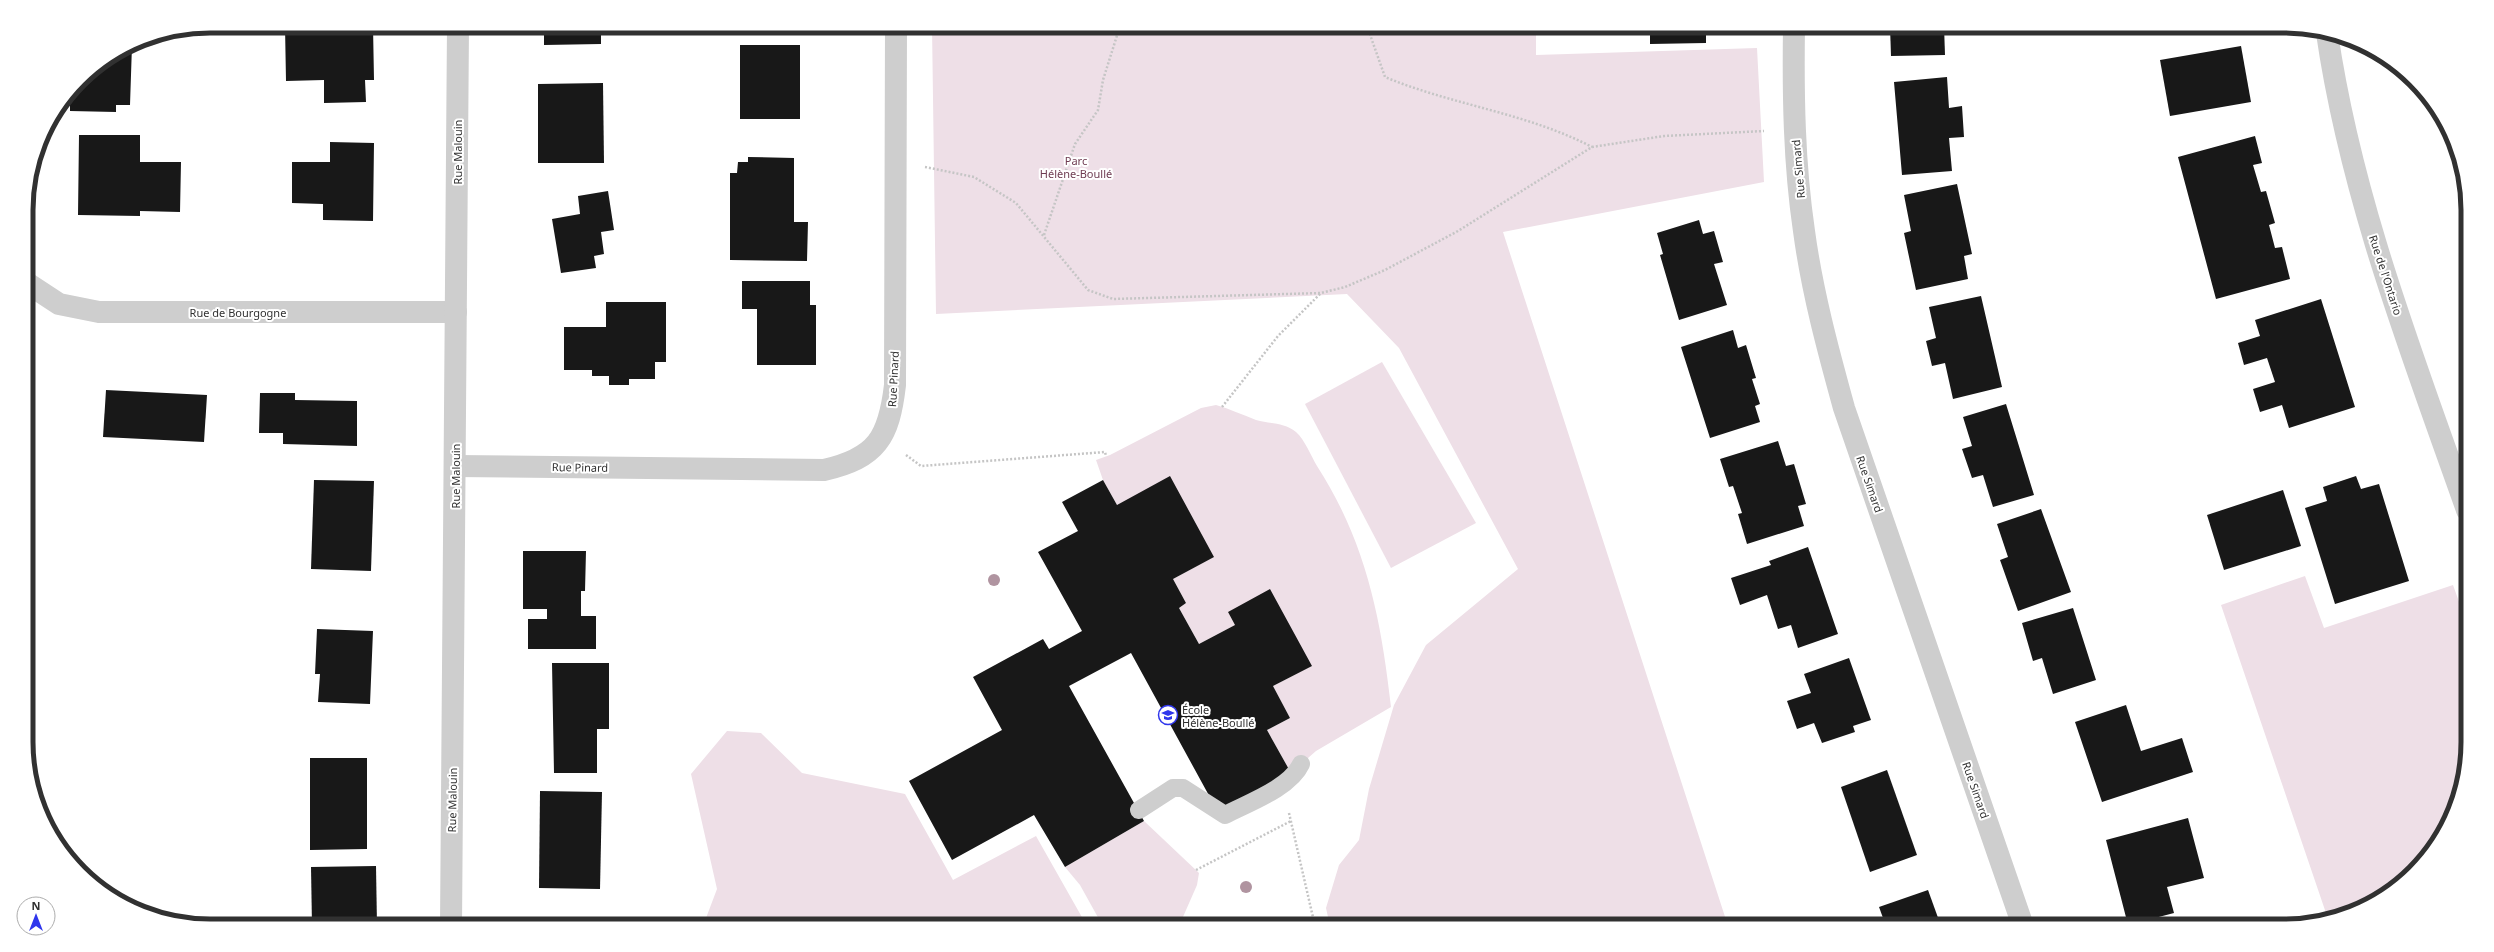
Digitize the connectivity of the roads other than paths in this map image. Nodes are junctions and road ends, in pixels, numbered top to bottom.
1 (458, 33) edge
2 (896, 33) edge
3 (1794, 33) edge
4 (2328, 38) edge
5 (33, 288) edge
6 (456, 312) junction
7 (455, 466) junction
8 (2461, 493) edge
9 (1301, 764) dead end
10 (1139, 810) dead end
11 (451, 919) edge
12 (2021, 919) edge

1 - 6 street, Rue Malouin
2 - 7 street, Rue Pinard
3 - 12 street, Rue Simard
4 - 8 street, Rue de l'Ontario
5 - 6 street, Rue de Bourgogne
6 - 7 street, Rue Malouin
7 - 11 street, Rue Malouin
9 - 10 lane

